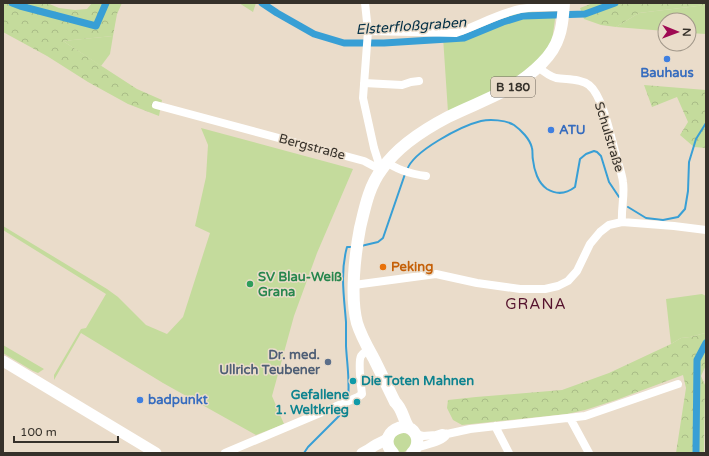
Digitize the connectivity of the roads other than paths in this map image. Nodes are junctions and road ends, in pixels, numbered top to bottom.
1 (365, 3) edge
2 (563, 11) edge
3 (368, 31) junction
4 (538, 67) junction
5 (419, 81) dead end
6 (364, 83) junction
7 (156, 105) dead end
8 (384, 166) junction
9 (426, 176) dead end
10 (622, 222) junction
11 (706, 230) edge
12 (354, 285) junction
13 (367, 351) junction
14 (3, 361) edge
15 (678, 384) dead end
16 (395, 402) junction
17 (570, 418) junction
18 (495, 426) junction
19 (412, 431) junction
20 (391, 434) junction
21 (447, 434) junction
22 (366, 451) edge
23 (414, 451) edge
24 (392, 452) edge
25 (156, 453) edge
26 (225, 453) edge
27 (509, 453) edge
28 (589, 453) edge

1 - 3 street
2 - 3 street
2 - 4 main road, B 180
3 - 6 street
4 - 8 main road, B 180
4 - 10 street, Schulstraße
5 - 6 street
6 - 8 street
7 - 8 street, Bergstraße
8 - 9 street, Bergstraße
8 - 12 main road, B 180
10 - 11 street
10 - 12 street
12 - 13 main road, B 180
13 - 16 main road, B 180
13 - 26 street
14 - 25 main road
15 - 17 street
16 - 19 main road, B 180
16 - 20 main road, B 180
17 - 18 street
17 - 28 street
18 - 21 street
18 - 27 street
19 - 20 main road
19 - 21 street
19 - 23 main road
20 - 22 main road
20 - 24 main road
21 - 23 street
22 - 24 main road

